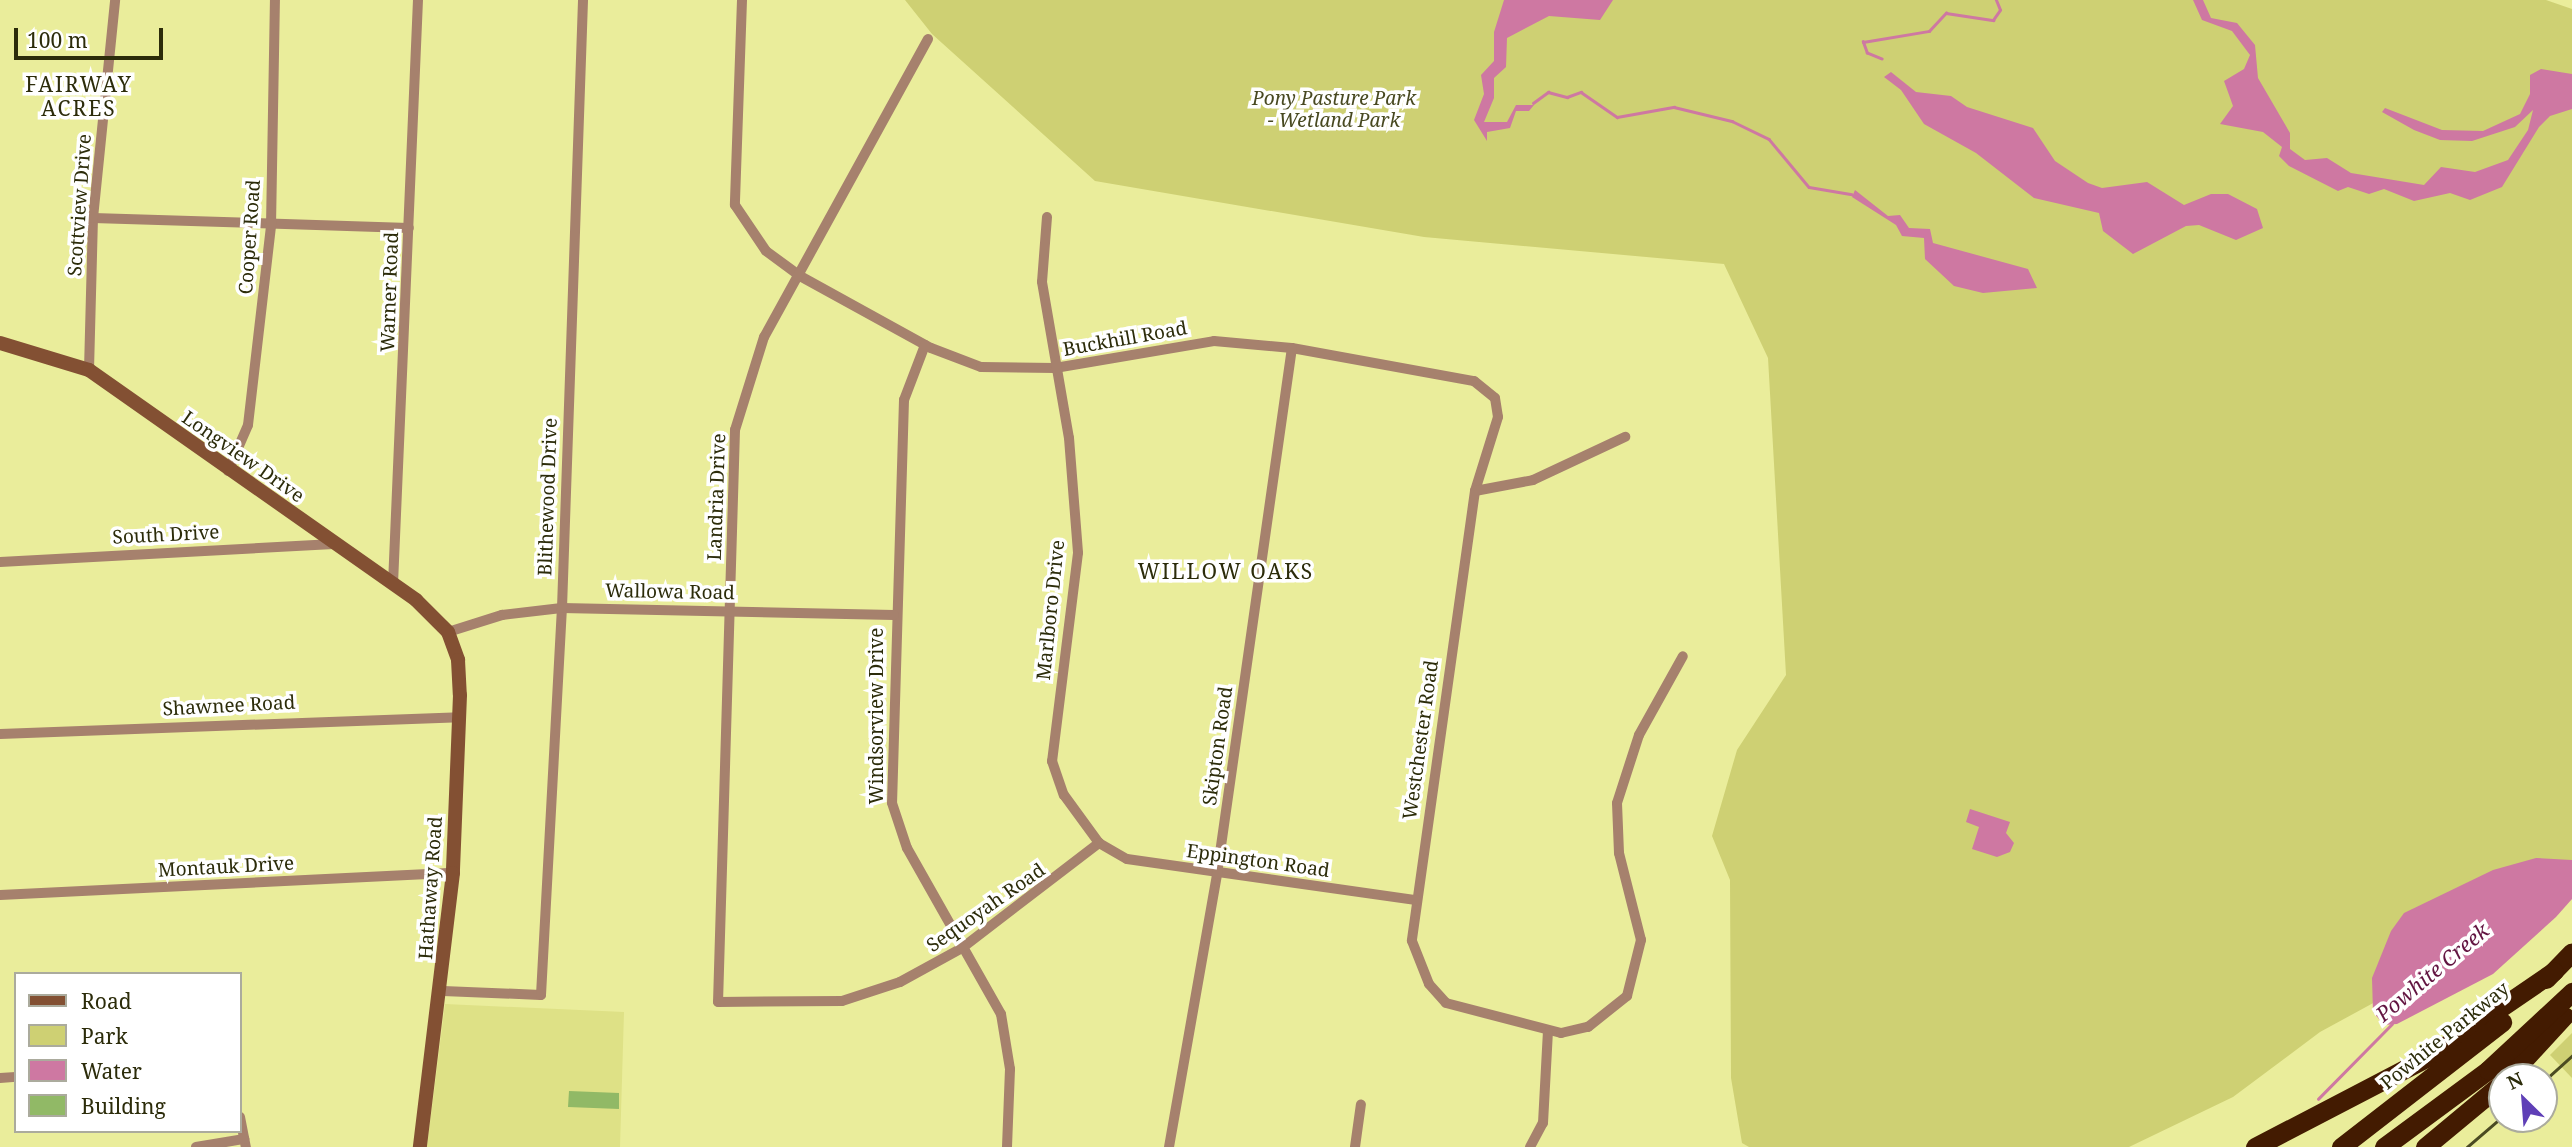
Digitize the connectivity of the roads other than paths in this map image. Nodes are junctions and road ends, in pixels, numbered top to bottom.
1 (115, 0) edge
2 (275, 0) edge
3 (418, 0) edge
4 (583, 0) edge
5 (742, 0) edge
6 (928, 39) dead end
7 (1047, 217) dead end
8 (93, 218) junction
9 (271, 226) junction
10 (409, 228) junction
11 (800, 276) junction
12 (0, 343) edge
13 (925, 345) junction
14 (1293, 348) junction
15 (1055, 368) junction
16 (89, 370) junction
17 (1474, 381) joint
18 (1625, 437) dead end
19 (228, 471) junction
20 (1475, 491) junction
21 (334, 544) junction
22 (0, 562) edge
23 (393, 584) junction
24 (562, 608) junction
25 (731, 610) junction
26 (894, 615) junction
27 (448, 632) junction
28 (1683, 656) dead end
29 (460, 717) junction
30 (0, 734) edge
31 (1099, 843) junction
32 (453, 873) junction
33 (1217, 874) junction
34 (0, 895) edge
35 (1416, 900) junction
36 (962, 948) junction
37 (2572, 952) edge
38 (2554, 971) junction
39 (443, 991) junction
40 (2572, 992) edge
41 (718, 1002) joint
42 (2572, 1006) edge
43 (1548, 1032) junction
44 (2521, 1063) edge
45 (2488, 1095) edge
46 (1361, 1104) dead end
47 (245, 1143) edge
48 (196, 1147) edge
49 (419, 1147) edge
50 (1007, 1147) edge
51 (1170, 1147) edge
52 (1354, 1147) edge
53 (1530, 1147) edge
54 (2255, 1147) edge
55 (2341, 1147) edge
56 (2384, 1147) edge
57 (2425, 1147) edge

1 - 8 street, Scottview Drive
2 - 9 street, Cooper Road
3 - 10 street, Warner Road
4 - 24 street, Blithewood Drive
5 - 11 street, Buckhill Road
6 - 11 street, Landria Drive
7 - 15 street, Marlboro Drive
8 - 9 street
8 - 16 street, Scottview Drive
9 - 10 street
9 - 19 street, Cooper Road
10 - 23 street, Warner Road
11 - 13 street, Buckhill Road
11 - 25 street, Landria Drive
12 - 16 street, Longview Drive
13 - 15 street, Buckhill Road
13 - 26 street, Windsorview Drive
14 - 15 street, Buckhill Road
14 - 17 street, Buckhill Road
14 - 33 street, Skipton Road
15 - 31 street, Marlboro Drive
16 - 19 street, Longview Drive
17 - 20 street, Westchester Road
18 - 20 street
19 - 21 street, Longview Drive
20 - 35 street, Westchester Road
21 - 22 street, South Drive
21 - 23 street, Longview Drive
23 - 27 street, Longview Drive
24 - 25 street, Wallowa Road
24 - 27 street, Wallowa Road
24 - 39 street, Blithewood Drive
25 - 26 street, Wallowa Road
25 - 41 street, Landria Drive
26 - 36 street, Windsorview Drive
27 - 29 street, Hathaway Road
28 - 43 street
29 - 30 street, Shawnee Road
29 - 32 street, Hathaway Road
31 - 33 street, Eppington Road
31 - 36 street, Sequoyah Road
32 - 34 street, Montauk Drive
32 - 39 street, Hathaway Road
33 - 35 street, Eppington Road
33 - 51 street, Skipton Road
35 - 43 street, Westchester Road
36 - 41 street, Sequoyah Road
36 - 50 street, Windsorview Drive
37 - 38 highway, Powhite Parkway
38 - 54 highway
38 - 55 highway, Powhite Parkway
39 - 49 street, Hathaway Road
40 - 56 highway
42 - 44 highway
43 - 53 street
45 - 57 highway
46 - 52 street
47 - 48 street

